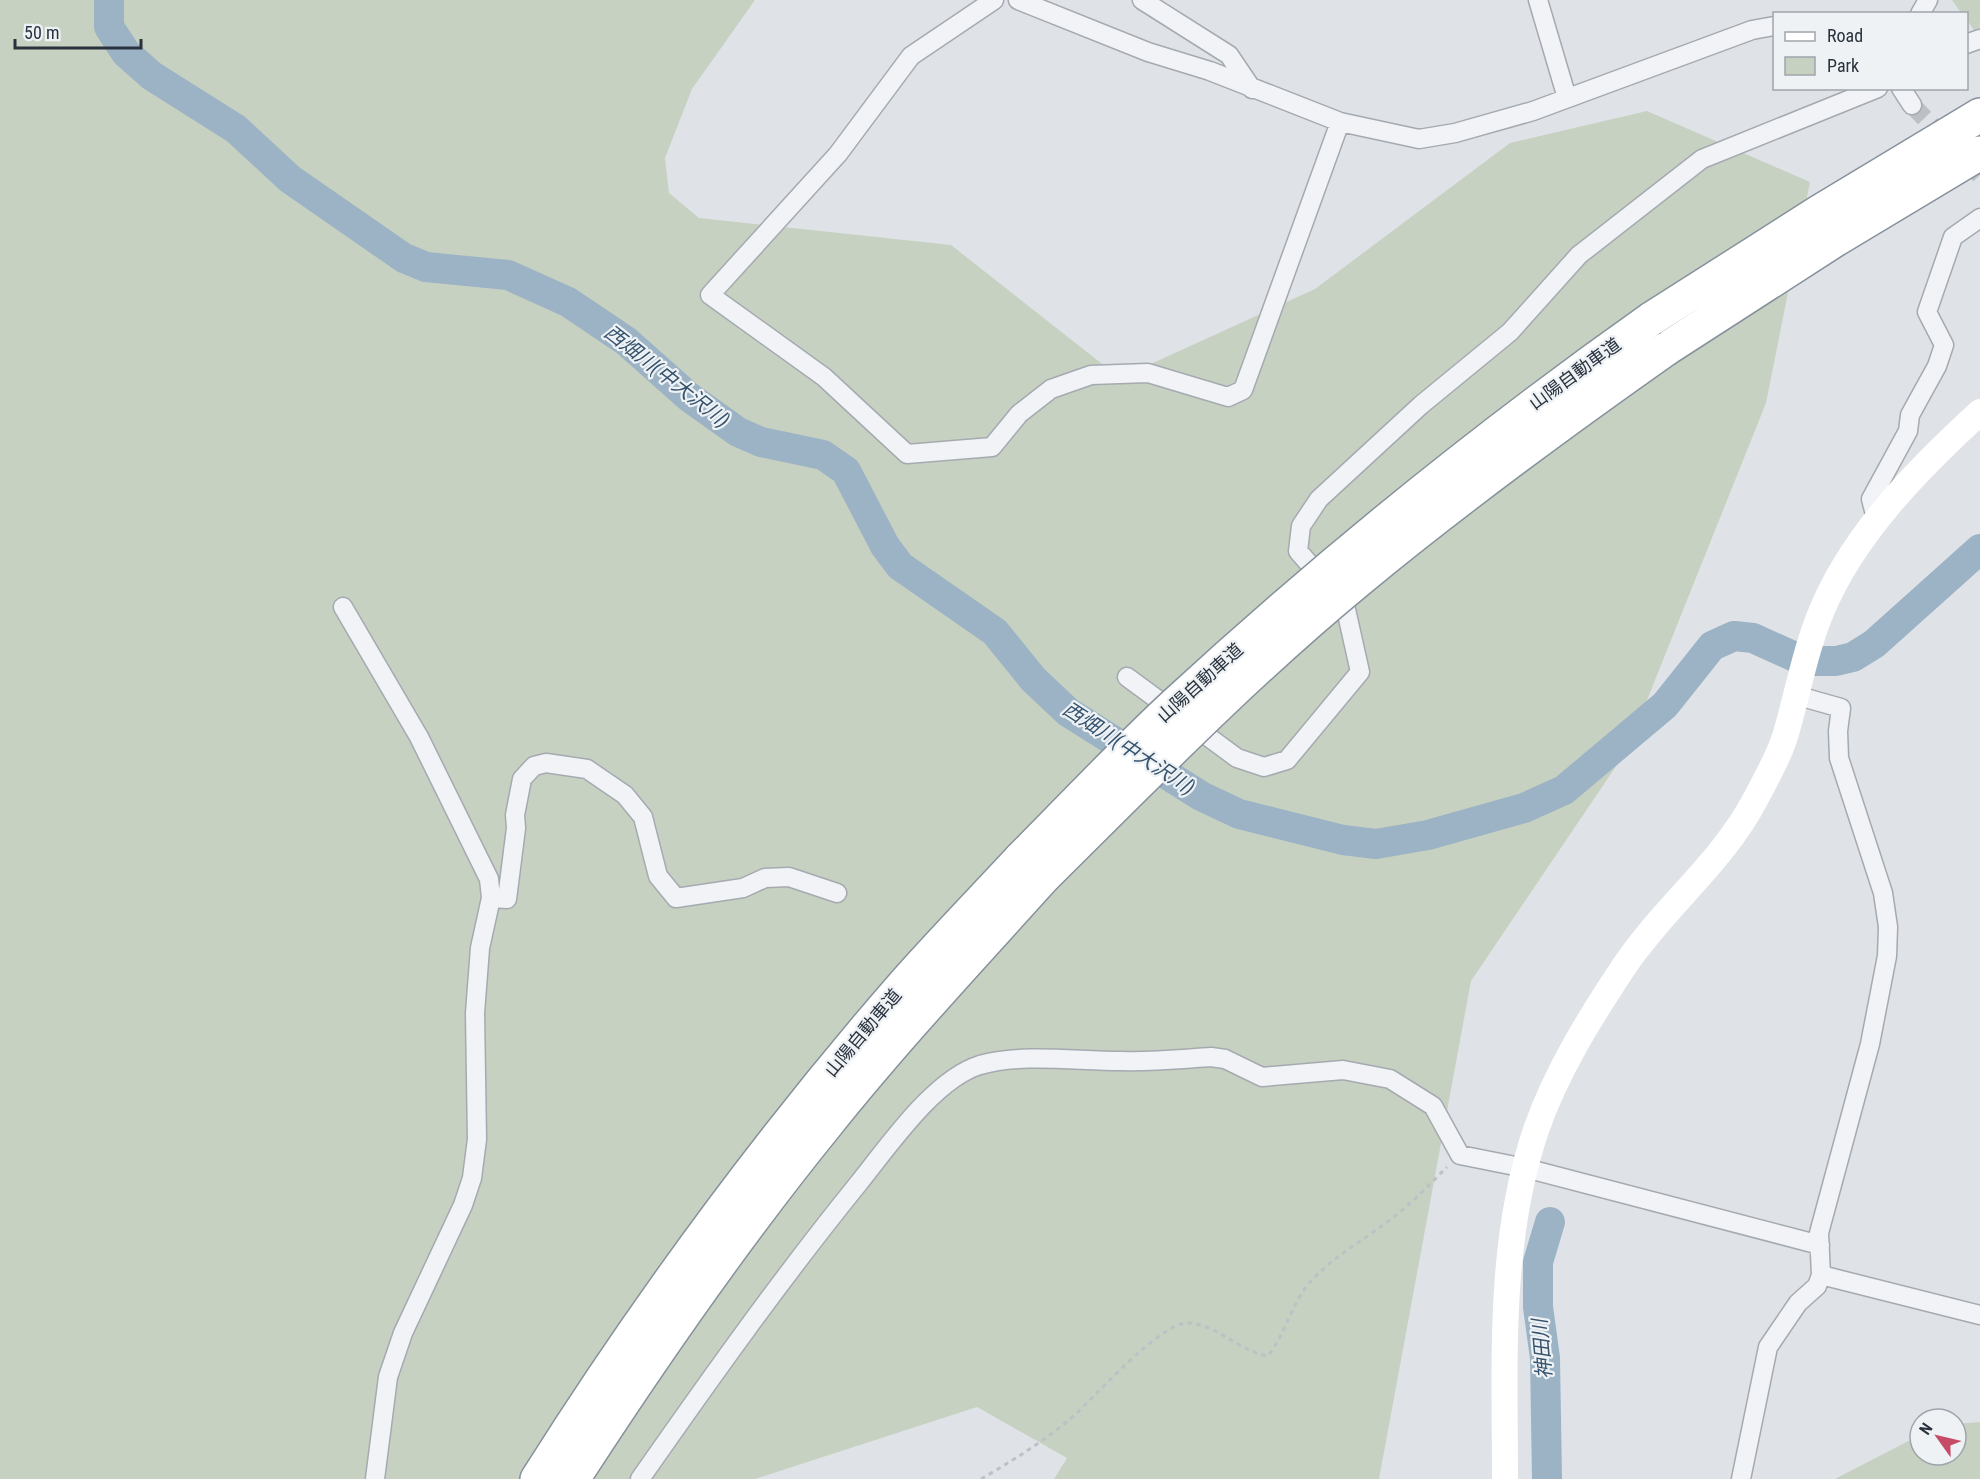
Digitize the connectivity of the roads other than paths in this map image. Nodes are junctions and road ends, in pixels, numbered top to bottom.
1 (994, 0) edge
2 (1018, 0) edge
3 (1142, 0) edge
4 (1538, 0) edge
5 (1773, 26) edge
6 (1254, 90) junction
7 (1873, 90) edge
8 (1902, 90) edge
9 (1567, 98) junction
10 (1912, 105) tunnel mouth
11 (1980, 115) edge
12 (1340, 122) junction
13 (1980, 153) edge
14 (1980, 218) edge
15 (1980, 412) edge
16 (1877, 522) junction
17 (344, 607) dead end
18 (1127, 677) dead end
19 (1798, 686) junction
20 (1032, 868) junction
21 (837, 893) dead end
22 (491, 898) junction
23 (1525, 1168) junction
24 (1820, 1245) junction
25 (1821, 1275) junction
26 (1980, 1315) edge
27 (375, 1479) edge
28 (537, 1479) edge
29 (573, 1479) edge
30 (640, 1479) edge
31 (1505, 1479) edge
32 (1741, 1479) edge

1 - 12 street
2 - 6 street
3 - 6 street
4 - 9 street
5 - 9 street
6 - 12 street
7 - 18 street
8 - 10 street
9 - 12 street
11 - 20 highway, 山陽自動車道, bridge
13 - 20 highway, 山陽自動車道, bridge
14 - 16 street
15 - 16 street
16 - 19 street
17 - 22 street
19 - 23 street
19 - 24 street
20 - 28 highway, 山陽自動車道
20 - 29 highway, 山陽自動車道
21 - 22 street
22 - 27 street
23 - 24 street
23 - 30 street
23 - 31 street
24 - 25 street
25 - 26 street
25 - 32 street

